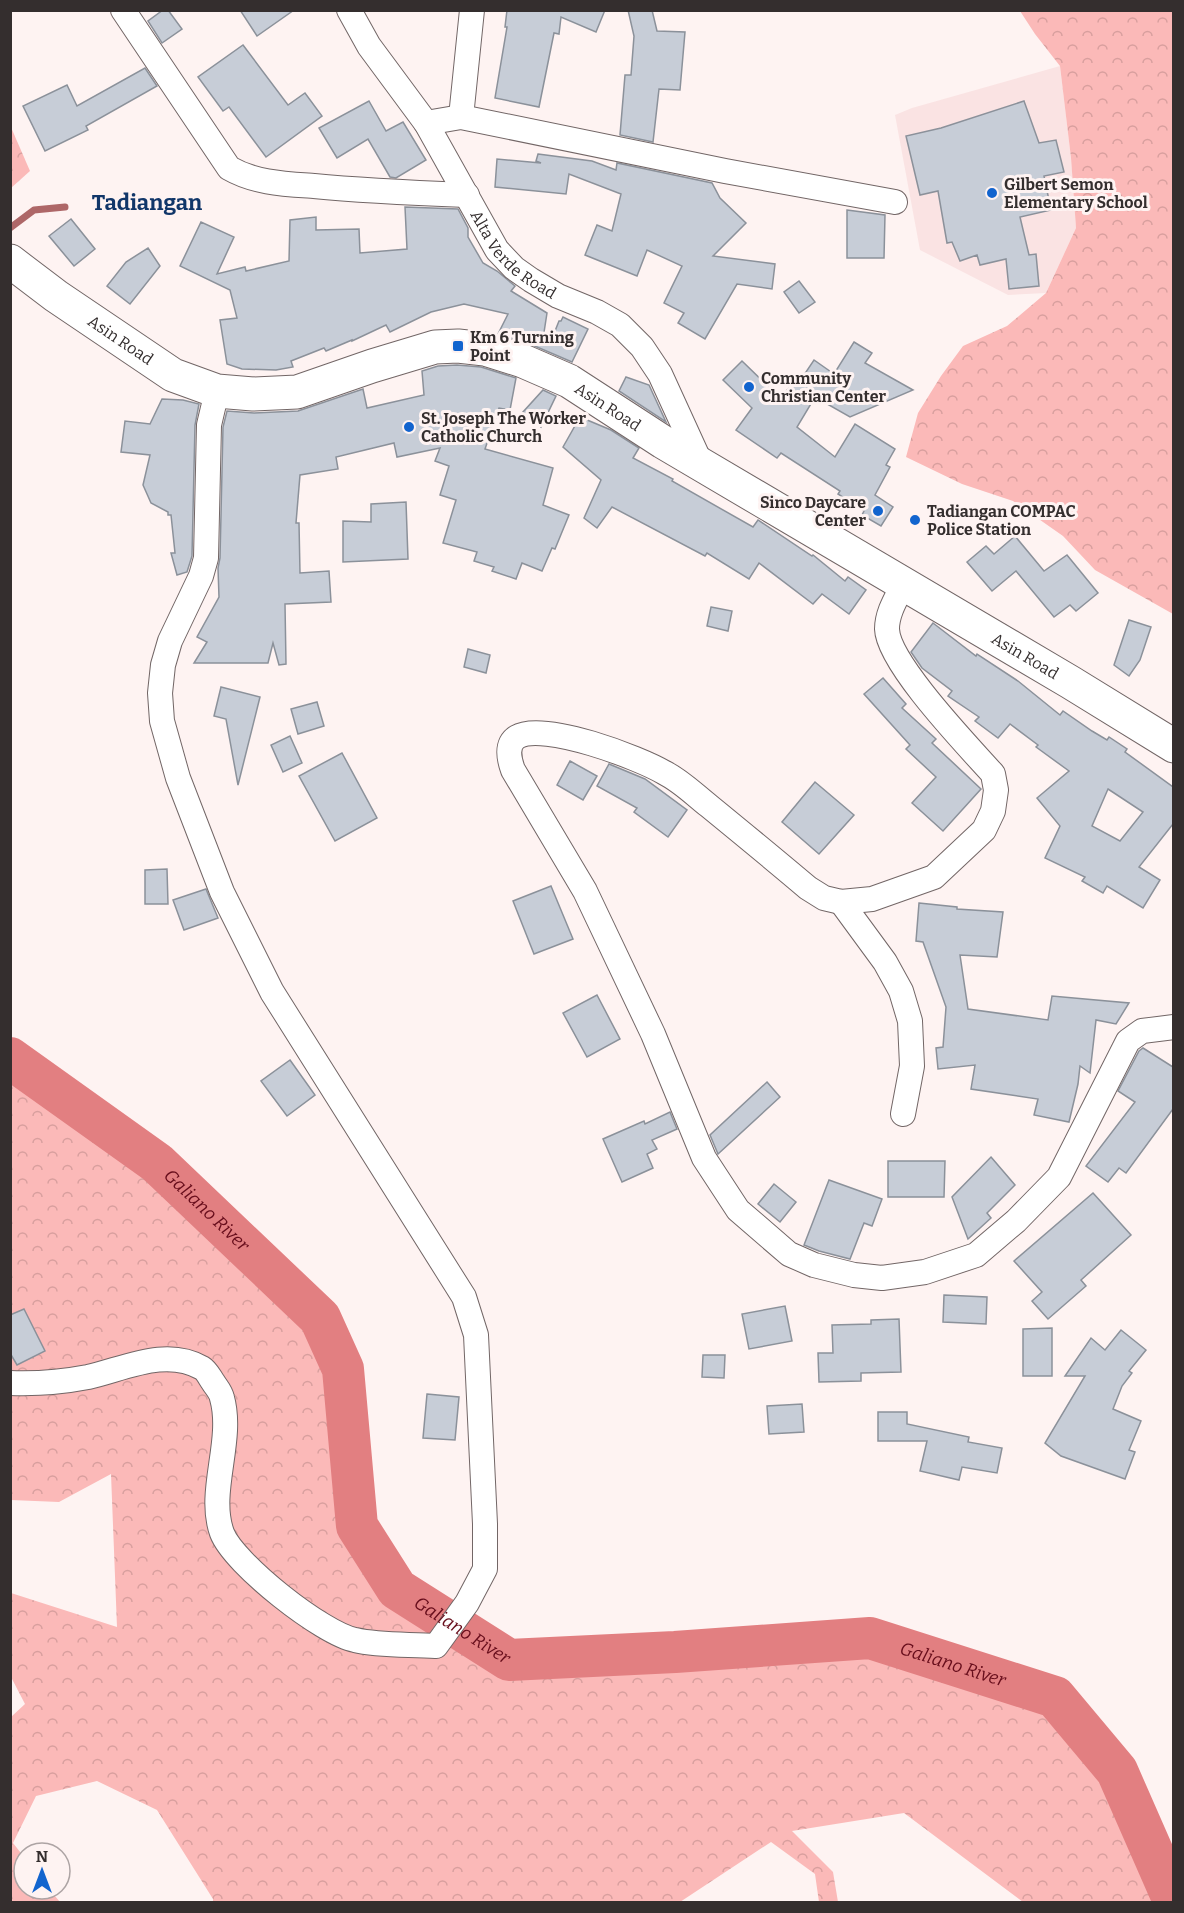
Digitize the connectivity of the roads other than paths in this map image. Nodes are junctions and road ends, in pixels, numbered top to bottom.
1 (123, 10) edge
2 (349, 10) edge
3 (472, 10) edge
4 (461, 117) junction
5 (426, 123) junction
6 (467, 195) junction
7 (895, 202) dead end
8 (10, 261) edge
9 (217, 390) junction
10 (702, 466) junction
11 (903, 585) junction
12 (1173, 746) edge
13 (841, 902) junction
14 (1173, 1027) edge
15 (903, 1114) dead end
16 (10, 1383) edge

1 - 6 street
2 - 5 street, Alta Verde Road
3 - 4 street
4 - 5 street
4 - 7 street
5 - 6 street, Alta Verde Road
6 - 10 street, Alta Verde Road
8 - 9 main road, Asin Road
9 - 10 main road, Asin Road
9 - 16 street
10 - 11 main road, Asin Road
11 - 12 main road, Asin Road
11 - 13 street
13 - 14 street
13 - 15 street

